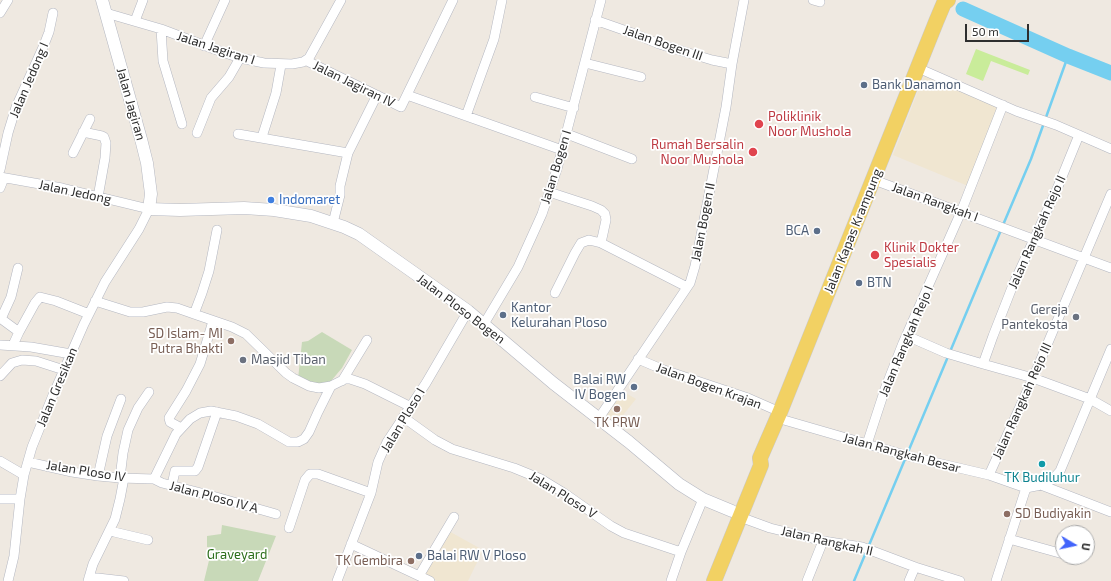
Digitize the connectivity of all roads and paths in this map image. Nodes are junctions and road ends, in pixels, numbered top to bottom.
1 (8, 0) edge
2 (102, 0) edge
3 (143, 0) edge
4 (225, 0) edge
5 (341, 0) edge
6 (453, 0) edge
7 (502, 0) edge
8 (601, 0) edge
9 (744, 0) edge
10 (945, 1) edge
11 (0, 13) edge
12 (53, 13) dead end
13 (106, 13) junction
14 (595, 20) junction
15 (136, 21) junction
16 (161, 29) junction
17 (204, 46) junction
18 (240, 58) junction
19 (307, 61) junction
20 (585, 63) junction
21 (281, 64) junction
22 (732, 64) junction
23 (918, 68) junction
24 (641, 77) dead end
25 (378, 95) junction
26 (407, 95) junction
27 (535, 96) dead end
28 (1003, 105) junction
29 (574, 108) junction
30 (466, 116) junction
31 (90, 119) dead end
32 (182, 124) dead end
33 (83, 132) junction
34 (197, 133) dead end
35 (238, 134) dead end
36 (567, 134) junction
37 (1078, 135) junction
38 (262, 137) junction
39 (1111, 149) edge
40 (562, 150) junction
41 (73, 153) dead end
42 (348, 153) junction
43 (632, 159) dead end
44 (1, 175) edge
45 (874, 180) junction
46 (0, 188) edge
47 (549, 192) junction
48 (1111, 194) edge
49 (98, 197) junction
50 (150, 209) junction
51 (961, 212) junction
52 (333, 223) junction
53 (217, 230) dead end
54 (1034, 239) junction
55 (601, 243) junction
56 (1084, 258) junction
57 (18, 268) dead end
58 (1111, 268) edge
59 (687, 288) junction
60 (555, 293) dead end
61 (95, 301) junction
62 (468, 311) junction
63 (89, 314) junction
64 (194, 314) junction
65 (1, 319) edge
66 (213, 321) junction
67 (484, 324) junction
68 (18, 332) junction
69 (907, 336) junction
70 (366, 340) dead end
71 (0, 345) edge
72 (13, 345) junction
73 (1111, 350) edge
74 (71, 354) junction
75 (638, 359) junction
76 (984, 364) junction
77 (64, 370) junction
78 (0, 376) edge
79 (1033, 378) junction
80 (342, 381) junction
81 (331, 386) junction
82 (149, 392) dead end
83 (121, 399) dead end
84 (1090, 399) junction
85 (410, 407) junction
86 (1111, 410) edge
87 (217, 412) junction
88 (779, 415) junction
89 (403, 417) junction
90 (599, 418) junction
91 (181, 428) junction
92 (867, 444) junction
93 (0, 461) edge
94 (28, 462) junction
95 (24, 475) junction
96 (989, 475) junction
97 (98, 476) junction
98 (122, 478) junction
99 (154, 479) junction
100 (172, 485) junction
101 (1041, 485) junction
102 (1026, 488) junction
103 (370, 493) junction
104 (0, 499) edge
105 (20, 499) junction
106 (703, 499) junction
107 (1111, 512) edge
108 (276, 514) dead end
109 (736, 514) junction
110 (454, 518) dead end
111 (288, 528) dead end
112 (110, 531) junction
113 (1009, 539) junction
114 (148, 540) dead end
115 (823, 541) junction
116 (350, 544) junction
117 (681, 552) junction
118 (1055, 552) edge
119 (915, 567) junction
120 (420, 576) junction
121 (89, 579) edge
122 (8, 581) edge
123 (124, 581) edge
124 (337, 581) edge
125 (430, 581) edge
126 (671, 581) edge
127 (704, 581) edge
128 (714, 581) edge
129 (807, 581) edge
130 (909, 581) edge
131 (960, 581) edge
132 (996, 581) edge

1 - 11 street
2 - 13 street, Jalan Jagiran
3 - 15 street
4 - 17 street
5 - 19 street
6 - 26 street
7 - 30 street
8 - 14 street, Jalan Bogen I
9 - 22 street, Jalan Bogen II
10 - 23 main road, Jalan Kapas Krampung
12 - 44 street, Jalan Jedong I
13 - 15 street, Jalan Jagiran I
13 - 50 street, Jalan Jagiran
14 - 20 street, Jalan Bogen I
14 - 22 street, Jalan Bogen III
15 - 16 street, Jalan Jagiran I
16 - 17 street, Jalan Jagiran I
16 - 32 street
17 - 18 street, Jalan Jagiran I
18 - 21 street, Jalan Jagiran I
18 - 34 street
19 - 21 street, Jalan Jagiran I
19 - 25 street, Jalan Jagiran IV
20 - 24 street
20 - 29 street, Jalan Bogen I
21 - 38 street
22 - 59 street, Jalan Bogen II
23 - 28 street
23 - 45 main road, Jalan Kapas Krampung
25 - 26 street, Jalan Jagiran IV
25 - 42 street
26 - 30 street
27 - 29 street
28 - 37 street
28 - 51 street, Jalan Rangkah Rejo I
29 - 36 street, Jalan Bogen I
30 - 40 street
31 - 33 street
33 - 41 street
33 - 49 street
35 - 38 street
36 - 40 street, Jalan Bogen I
36 - 43 street
37 - 39 street
37 - 54 street, Jalan Rangkah Rejo II
38 - 42 street
40 - 47 street, Jalan Bogen I
42 - 52 street
44 - 46 street, Jalan Jedong I
44 - 49 street, Jalan Jedong
45 - 51 street, Jalan Rangkah I
45 - 88 main road, Jalan Kapas Krampung
47 - 55 street
47 - 67 street, Jalan Bogen I
48 - 56 street, Jalan Rangkah Rejo III
49 - 50 street, Jalan Jedong
50 - 52 street, Jalan Ploso Bogen
50 - 61 street, Jalan Gresikan
51 - 54 street, Jalan Rangkah I
51 - 69 street, Jalan Rangkah Rejo I
52 - 62 street, Jalan Ploso Bogen
53 - 64 street
54 - 56 street
54 - 76 street, Jalan Rangkah Rejo II
55 - 59 street
55 - 60 street
56 - 58 street
56 - 79 street, Jalan Rangkah Rejo III
57 - 65 street
59 - 75 street, Jalan Bogen II
61 - 63 street, Jalan Gresikan
61 - 64 street
62 - 67 street, Jalan Ploso Bogen
62 - 85 street, Jalan Ploso I
63 - 68 street
63 - 74 street, Jalan Gresikan
64 - 66 street
65 - 68 street
66 - 81 street
66 - 91 street
67 - 90 street, Jalan Ploso Bogen
68 - 72 street
69 - 76 street
69 - 92 street, Jalan Rangkah Rejo I
70 - 80 street
71 - 72 street
72 - 74 street
73 - 84 street
74 - 77 street, Jalan Gresikan
75 - 88 street, Jalan Bogen Krajan
75 - 90 street, Jalan Bogen II
76 - 79 street
77 - 78 street
77 - 94 street, Jalan Gresikan
79 - 84 street
79 - 96 street, Jalan Rangkah Rejo III
80 - 81 street
80 - 85 street
81 - 87 street
82 - 98 street
83 - 97 street
84 - 86 street
84 - 101 street
85 - 89 street, Jalan Ploso I
87 - 91 street
87 - 100 street
88 - 92 street, Jalan Rangkah Besar
88 - 109 main road, Jalan Kapas Krampung
89 - 103 street, Jalan Ploso I
89 - 117 street, Jalan Ploso V
90 - 106 street, Jalan Ploso Bogen
91 - 99 street
92 - 96 street, Jalan Rangkah Besar
93 - 95 street
94 - 95 street, Jalan Gresikan
94 - 97 street, Jalan Ploso IV
95 - 105 street, Jalan Gresikan
96 - 102 street, Jalan Rangkah Besar
97 - 98 street, Jalan Ploso IV
98 - 99 street, Jalan Ploso IV
98 - 112 street
99 - 100 street, Jalan Ploso IV A
100 - 108 street, Jalan Ploso IV A
101 - 102 street
101 - 107 street
102 - 113 street
103 - 111 street
103 - 116 street, Jalan Ploso I
104 - 105 street
105 - 122 street, Jalan Gresikan
106 - 109 street, Jalan Ploso Bogen
106 - 117 street
109 - 115 street, Jalan Rangkah II
109 - 127 main road, Jalan Kapas Krampung
109 - 128 main road, Jalan Kapas Krampung
110 - 120 street
112 - 114 street
112 - 121 street
113 - 118 street
113 - 132 street
115 - 119 street, Jalan Rangkah II
115 - 129 street
116 - 120 street
116 - 124 street, Jalan Ploso I
117 - 126 street
119 - 130 street
119 - 131 street, Jalan Rangkah II
120 - 125 street
121 - 123 street

